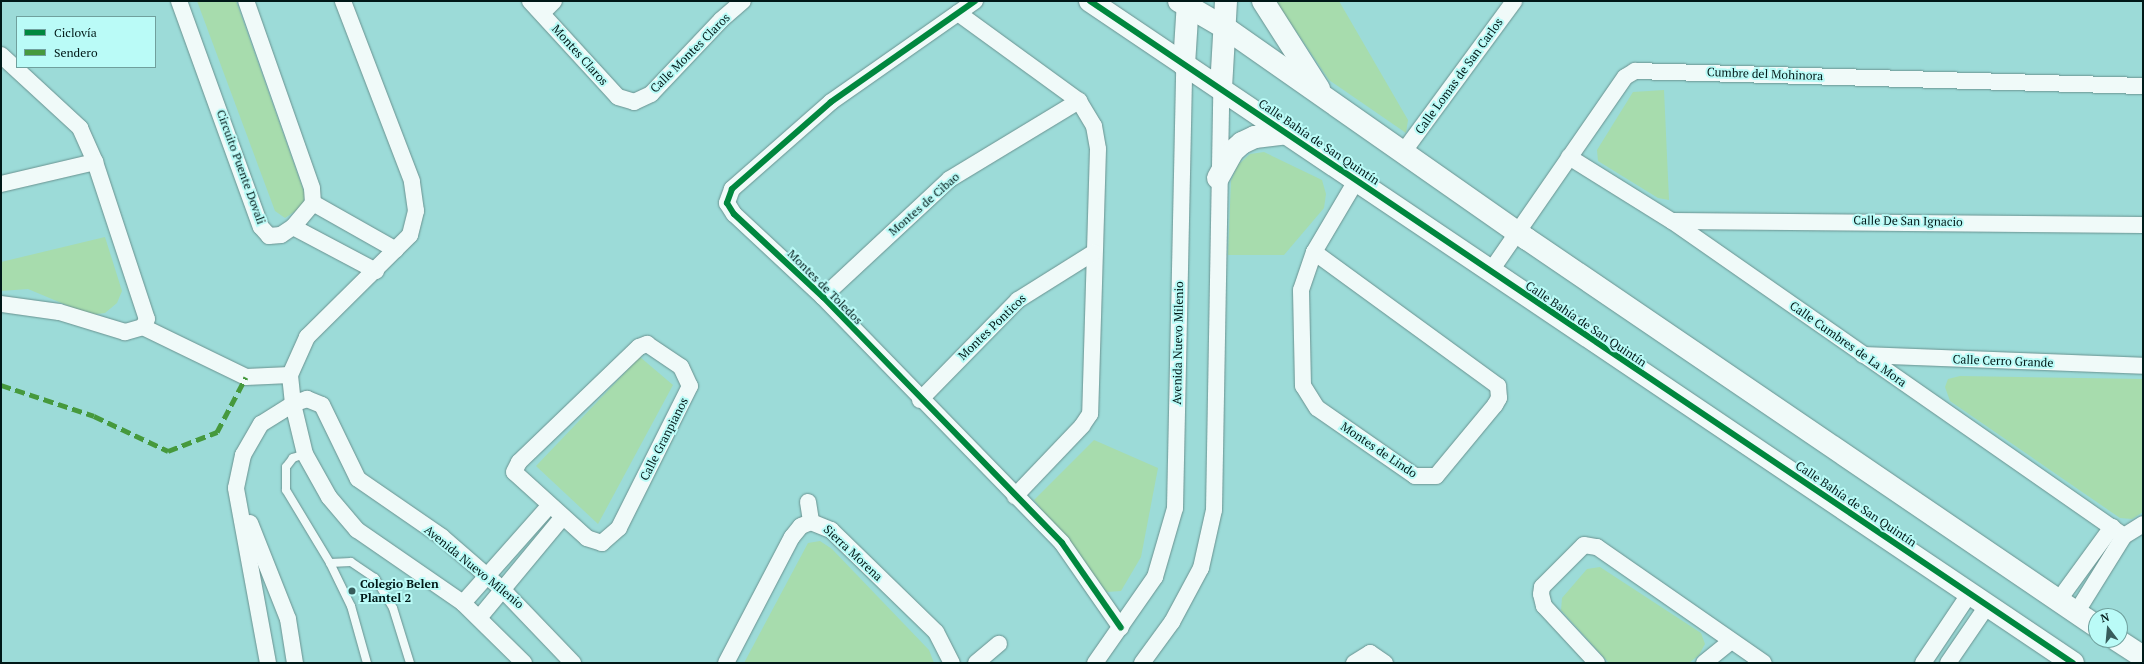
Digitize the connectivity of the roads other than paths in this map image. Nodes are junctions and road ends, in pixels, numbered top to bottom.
1 (179, 1) edge
2 (246, 1) edge
3 (343, 1) edge
4 (530, 1) edge
5 (554, 1) edge
6 (743, 1) edge
7 (975, 1) edge
8 (1090, 1) edge
9 (1226, 1) edge
10 (1263, 1) edge
11 (1514, 1) edge
12 (1185, 3) edge
13 (542, 13) junction
14 (958, 13) junction
15 (1227, 29) junction
16 (1, 55) edge
17 (1184, 65) junction
18 (2143, 86) edge
19 (1221, 88) junction
20 (1325, 99) junction
21 (1079, 101) junction
22 (634, 102) joint
23 (1286, 133) junction
24 (1404, 151) junction
25 (1569, 157) junction
26 (95, 162) junction
27 (1218, 178) junction
28 (1356, 181) junction
29 (1, 184) edge
30 (313, 203) junction
31 (1672, 221) junction
32 (2143, 225) edge
33 (293, 227) junction
34 (1518, 233) junction
35 (396, 250) junction
36 (1314, 252) junction
37 (1093, 253) junction
38 (376, 271) junction
39 (1490, 272) junction
40 (823, 297) junction
41 (1, 304) edge
42 (143, 327) junction
43 (1863, 355) junction
44 (2143, 366) edge
45 (290, 375) junction
46 (920, 400) junction
47 (293, 404) junction
48 (305, 454) junction
49 (236, 488) junction
50 (1015, 496) junction
51 (808, 502) dead end
52 (549, 506) junction
53 (563, 517) junction
54 (811, 522) junction
55 (2143, 524) edge
56 (2118, 531) junction
57 (330, 563) junction
58 (487, 577) junction
59 (502, 588) junction
60 (1970, 593) junction
61 (2058, 601) junction
62 (463, 603) junction
63 (1987, 606) junction
64 (2076, 613) junction
65 (479, 618) junction
66 (2088, 621) edge
67 (1121, 628) junction
68 (1731, 641) junction
69 (999, 644) dead end
70 (2128, 647) edge
71 (2143, 657) edge
72 (268, 663) edge
73 (295, 663) edge
74 (367, 663) edge
75 (410, 663) edge
76 (524, 663) edge
77 (573, 663) edge
78 (726, 663) edge
79 (952, 663) edge
80 (976, 663) edge
81 (1095, 663) edge
82 (1142, 663) edge
83 (1354, 663) edge
84 (1385, 663) edge
85 (1597, 663) edge
86 (1704, 663) edge
87 (1764, 663) edge
88 (1923, 663) edge
89 (1948, 663) edge
90 (2073, 663) edge

1 - 33 street, Circuito Puente Dovali
2 - 30 street
3 - 35 street
4 - 13 street, Montes Claros
5 - 13 street
6 - 22 street, Calle Montes Claros
7 - 14 street, Montes de Toledos
8 - 17 street, Calle Bahía de San Quintín
9 - 15 street
10 - 20 street
11 - 24 street, Calle Lomas de San Carlos
12 - 15 street
12 - 17 street, Avenida Nuevo Milenio
13 - 22 street, Montes Claros
14 - 21 street
14 - 40 street, Montes de Toledos
15 - 19 street
15 - 20 street
16 - 26 street
17 - 19 street, Calle Bahía de San Quintín
17 - 67 street, Avenida Nuevo Milenio
18 - 25 street, Cumbre del Mohinora
19 - 23 street, Calle Bahía de San Quintín
19 - 27 street
20 - 24 street
21 - 37 street
21 - 40 street, Montes de Cibao
23 - 27 street
23 - 28 street, Calle Bahía de San Quintín
24 - 34 street
25 - 31 street, Calle Cumbres de La Mora
25 - 34 street, Cumbre del Mohinora
26 - 29 street
26 - 42 street
27 - 82 street
28 - 36 street, Montes de Lindo
28 - 39 street, Calle Bahía de San Quintín
30 - 33 street, Circuito Puente Dovali
30 - 35 street
31 - 32 street, Calle De San Ignacio
31 - 43 street, Calle Cumbres de La Mora
33 - 38 street
34 - 39 street, Cumbre del Mohinora
34 - 61 street
35 - 38 street
36 - 36 street, Montes de Lindo
37 - 46 street, Montes Ponticos
37 - 50 street
38 - 45 street
39 - 60 street, Calle Bahía de San Quintín
40 - 46 street, Montes de Toledos
41 - 42 street
42 - 45 street
43 - 44 street, Calle Cerro Grande
43 - 56 street, Calle Cumbres de La Mora
45 - 47 street
46 - 50 street, Montes de Toledos
47 - 48 street
47 - 49 street
47 - 58 street, Avenida Nuevo Milenio
48 - 57 lane
48 - 62 street
49 - 72 street
49 - 73 street
50 - 67 street, Montes de Toledos
51 - 54 street
52 - 53 street
52 - 53 street, Calle Granpianos
52 - 58 street
53 - 59 street
54 - 78 street, Sierra Morena
54 - 79 street, Sierra Morena
55 - 56 street
56 - 61 street
56 - 64 street
57 - 74 lane
57 - 75 lane
58 - 59 street, Avenida Nuevo Milenio
58 - 62 street
59 - 65 street
59 - 77 street, Avenida Nuevo Milenio
60 - 63 street, Calle Bahía de San Quintín
60 - 88 street
61 - 64 street
62 - 65 street
63 - 89 street
63 - 90 street, Calle Bahía de San Quintín
64 - 66 street
65 - 76 street
67 - 81 street, Avenida Nuevo Milenio
68 - 85 street
68 - 86 street
68 - 87 street
69 - 80 street
70 - 71 street
83 - 84 street

